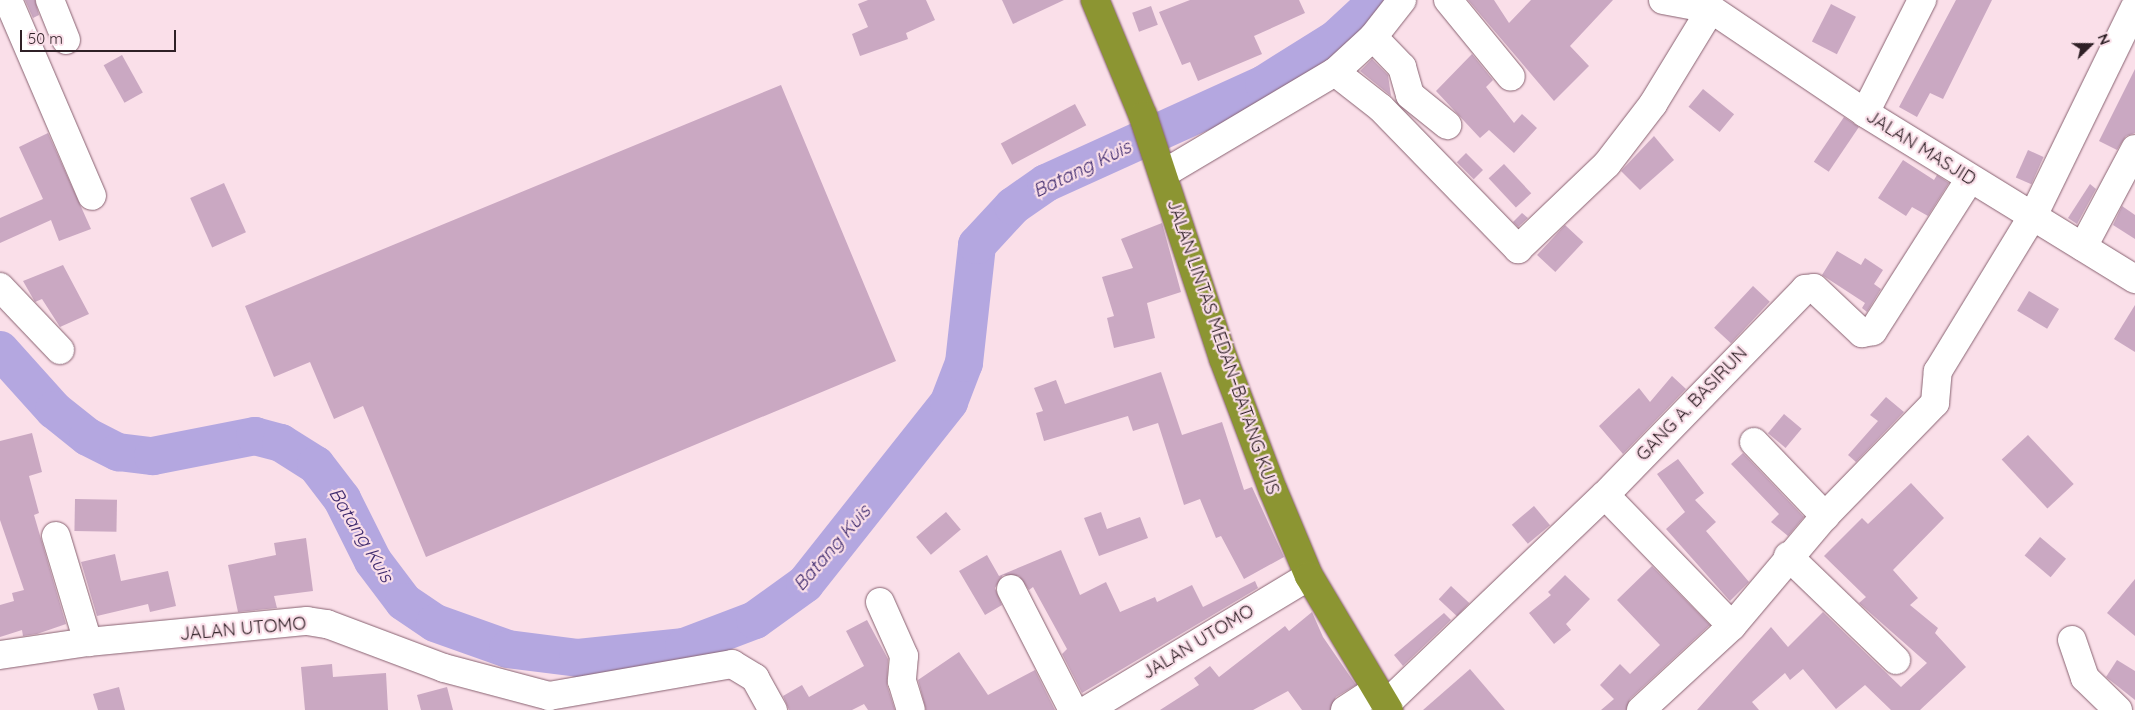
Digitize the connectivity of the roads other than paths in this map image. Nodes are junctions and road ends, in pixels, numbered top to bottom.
1 (8, 0) edge
2 (50, 0) edge
3 (1095, 0) edge
4 (1402, 0) edge
5 (1448, 0) edge
6 (1663, 0) edge
7 (1922, 0) edge
8 (2135, 7) edge
9 (1712, 8) junction
10 (1373, 37) junction
11 (66, 40) dead end
12 (1335, 72) junction
13 (1512, 77) dead end
14 (1865, 113) junction
15 (1447, 126) dead end
16 (2135, 150) edge
17 (1159, 163) junction
18 (1970, 179) junction
19 (92, 196) dead end
20 (2034, 214) junction
21 (2083, 248) junction
22 (2135, 279) edge
23 (0, 287) edge
24 (60, 350) dead end
25 (1754, 442) dead end
26 (1605, 495) junction
27 (1825, 516) junction
28 (56, 536) dead end
29 (1788, 556) junction
30 (1309, 576) junction
31 (1011, 589) dead end
32 (880, 602) dead end
33 (1732, 626) junction
34 (2072, 640) dead end
35 (88, 642) junction
36 (0, 655) edge
37 (1896, 660) dead end
38 (1383, 702) edge
39 (552, 703) edge
40 (773, 710) edge
41 (911, 710) edge
42 (1073, 710) edge
43 (1088, 710) edge
44 (1345, 710) edge
45 (1641, 710) edge
46 (2118, 710) edge

1 - 19 street
2 - 11 street
3 - 17 highway, JALAN LINTAS MEDAN–BATANG KUIS
4 - 10 street
5 - 13 street
6 - 9 street
7 - 14 street
8 - 20 street
9 - 12 street
9 - 14 street, JALAN MASJID
10 - 12 street
10 - 15 street
12 - 17 street
14 - 18 street, JALAN MASJID
16 - 21 street
17 - 30 highway, JALAN LINTAS MEDAN–BATANG KUIS
18 - 20 street, JALAN MASJID
18 - 26 street, GANG A. BASIRUN
20 - 21 street, JALAN MASJID
20 - 27 street
21 - 22 street, JALAN MASJID
23 - 24 street
25 - 27 street
26 - 33 street
26 - 38 street, GANG A. BASIRUN
27 - 29 street
28 - 35 street
29 - 33 street
29 - 37 street
30 - 38 highway, JALAN LINTAS MEDAN–BATANG KUIS
30 - 43 street, JALAN UTOMO
31 - 42 street
32 - 41 street
33 - 45 street
34 - 46 street
35 - 36 street, JALAN UTOMO
35 - 39 street, JALAN UTOMO
38 - 44 street, GANG A. BASIRUN
39 - 40 street

